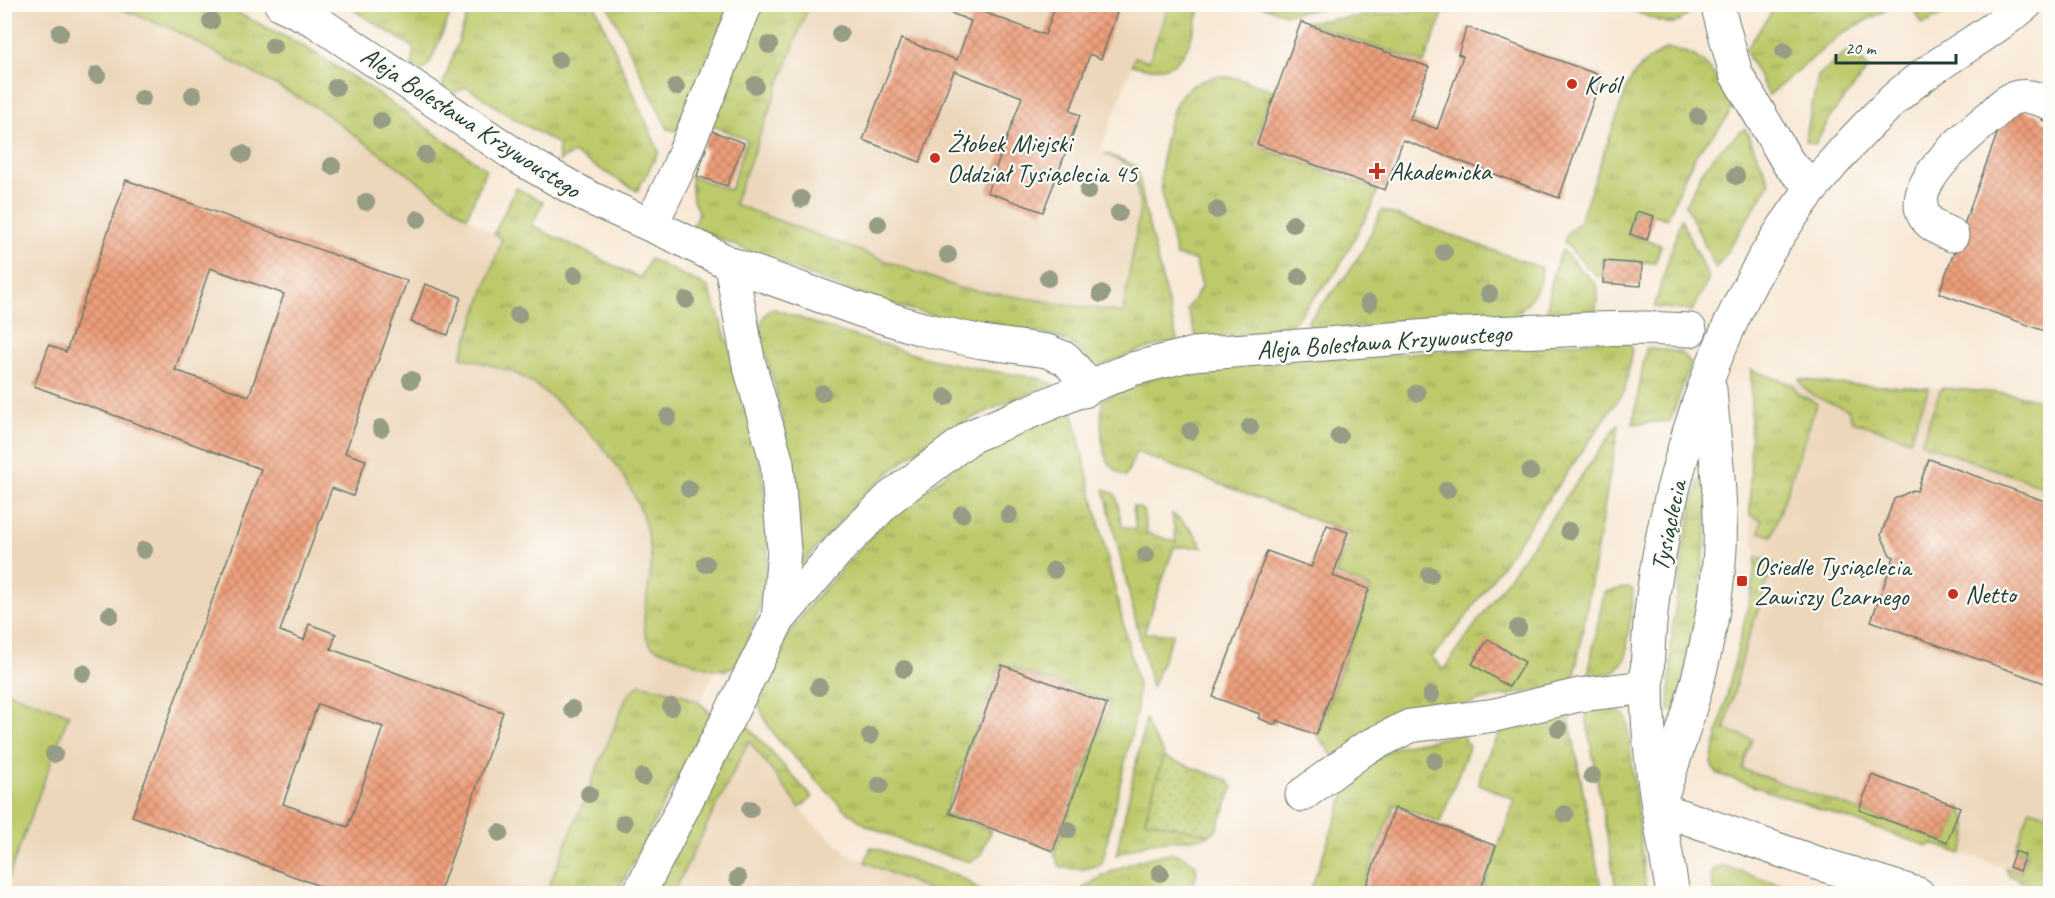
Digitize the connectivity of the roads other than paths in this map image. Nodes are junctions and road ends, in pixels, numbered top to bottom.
1 (281, 4) edge
2 (746, 4) edge
3 (1717, 4) edge
4 (2050, 10) edge
5 (2015, 14) edge
6 (2050, 103) edge
7 (1813, 188) junction
8 (651, 225) junction
9 (1952, 235) dead end
10 (730, 264) junction
11 (1690, 330) dead end
12 (1708, 376) junction
13 (1084, 391) junction
14 (778, 620) junction
15 (1647, 687) junction
16 (1302, 795) dead end
17 (1658, 808) junction
18 (639, 894) edge
19 (1673, 894) edge
20 (1917, 894) edge

1 - 8 street, Aleja Bolesława Krzywoustego
2 - 8 street
3 - 7 street
4 - 5 street, Tysiąclecia
5 - 7 street, Tysiąclecia
6 - 9 street
7 - 12 street, Tysiąclecia
8 - 10 street, Aleja Bolesława Krzywoustego
10 - 13 street, Aleja Bolesława Krzywoustego
10 - 14 street, Aleja Bolesława Krzywoustego
11 - 13 street, Aleja Bolesława Krzywoustego
12 - 15 street, Tysiąclecia
12 - 17 street
13 - 14 street, Aleja Bolesława Krzywoustego
14 - 18 street, Aleja Bolesława Krzywoustego
15 - 16 street
15 - 17 street, Tysiąclecia
17 - 19 street, Tysiąclecia
17 - 20 street

